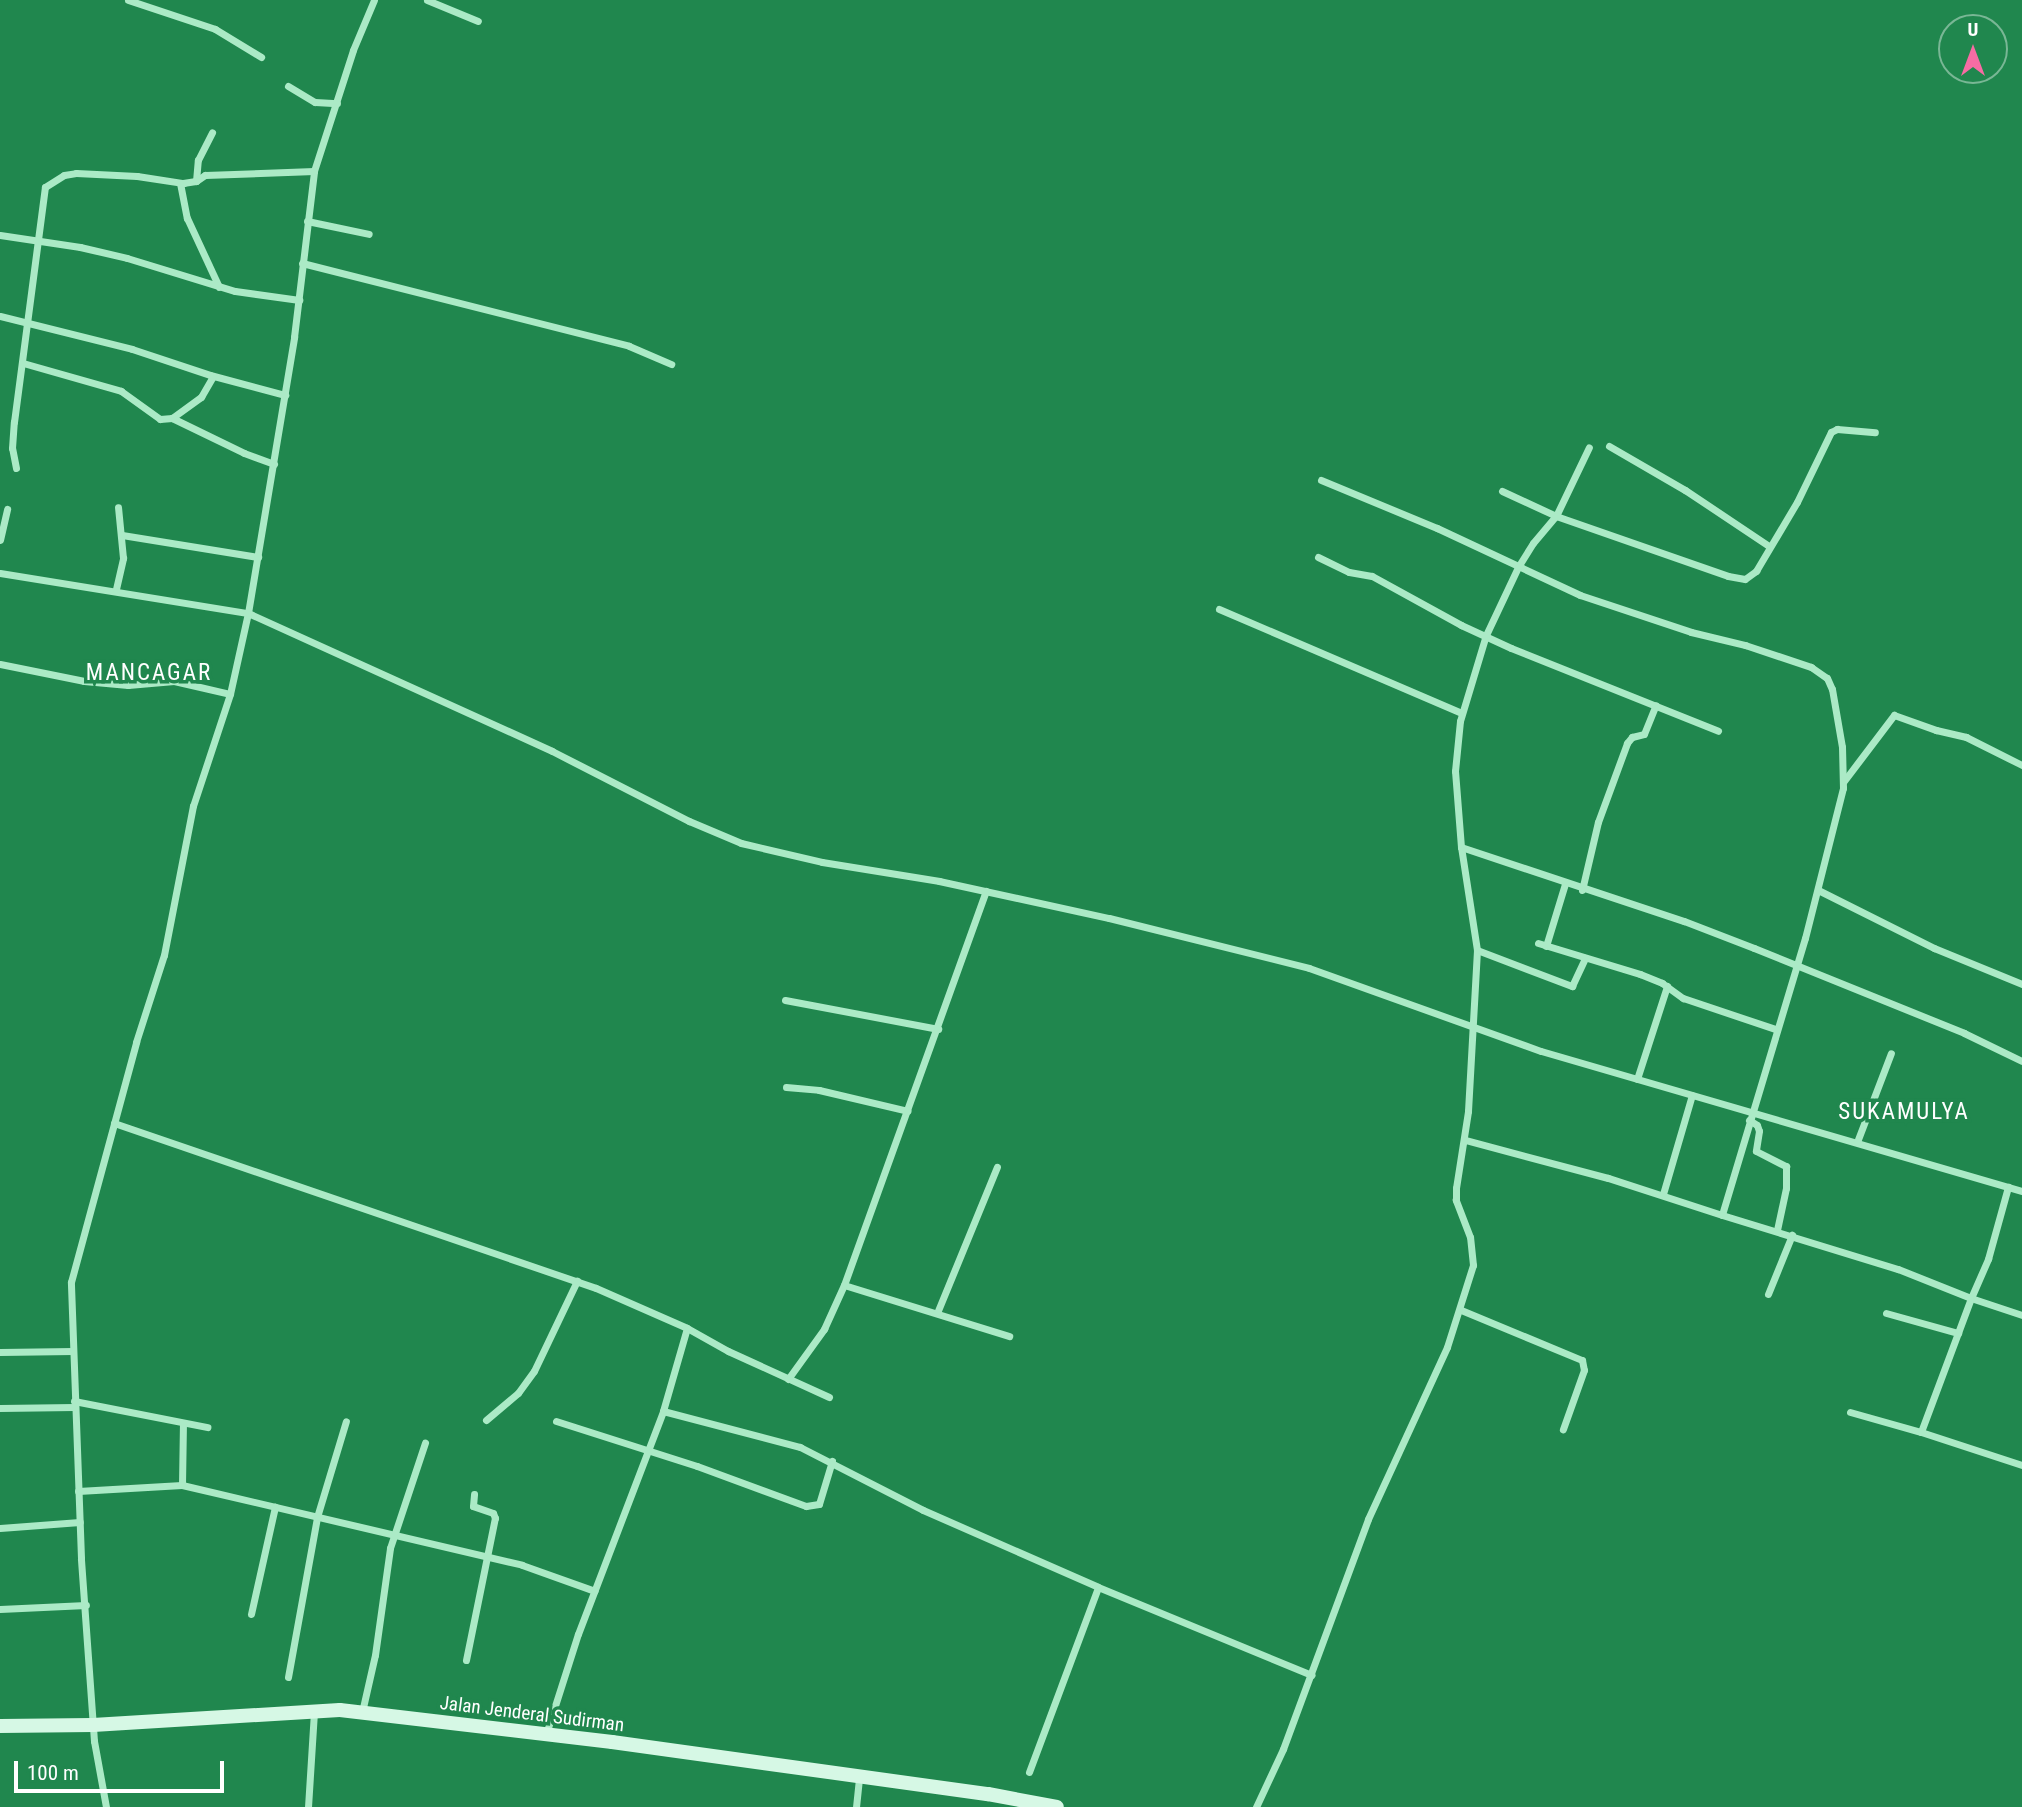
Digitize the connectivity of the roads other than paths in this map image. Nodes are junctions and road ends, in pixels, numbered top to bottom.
1 (128, 0) edge
2 (374, 0) edge
3 (427, 0) edge
4 (478, 21) dead end
5 (261, 57) dead end
6 (288, 86) dead end
7 (337, 103) junction
8 (212, 132) dead end
9 (314, 171) junction
10 (195, 182) junction
11 (182, 183) junction
12 (307, 222) junction
13 (0, 234) edge
14 (369, 234) dead end
15 (38, 239) junction
16 (302, 263) junction
17 (221, 288) junction
18 (299, 300) junction
19 (0, 316) edge
20 (29, 323) junction
21 (23, 363) junction
22 (671, 364) dead end
23 (211, 376) junction
24 (285, 395) junction
25 (172, 418) junction
26 (1875, 432) dead end
27 (1609, 446) dead end
28 (1589, 447) dead end
29 (274, 464) junction
30 (16, 468) dead end
31 (1321, 480) dead end
32 (1502, 491) dead end
33 (118, 507) dead end
34 (7, 509) dead end
35 (1556, 516) junction
36 (124, 536) junction
37 (0, 540) edge
38 (1769, 545) junction
39 (258, 557) junction
40 (1318, 557) dead end
41 (1518, 567) junction
42 (0, 573) edge
43 (116, 589) junction
44 (1219, 609) dead end
45 (248, 613) junction
46 (1486, 635) junction
47 (0, 664) edge
48 (230, 694) junction
49 (1656, 705) junction
50 (1462, 713) junction
51 (1718, 732) dead end
52 (2022, 765) edge
53 (1843, 781) junction
54 (1461, 847) junction
55 (1565, 884) junction
56 (1582, 890) junction
57 (1818, 890) junction
58 (986, 891) junction
59 (1477, 950) junction
60 (1585, 958) junction
61 (1796, 965) junction
62 (2022, 984) edge
63 (1667, 986) junction
64 (785, 1000) dead end
65 (938, 1029) junction
66 (1472, 1029) junction
67 (1775, 1029) junction
68 (1891, 1053) dead end
69 (2022, 1061) edge
70 (1637, 1079) junction
71 (786, 1087) dead end
72 (1692, 1095) junction
73 (908, 1111) junction
74 (1750, 1116) junction
75 (114, 1123) junction
76 (1465, 1140) junction
77 (1857, 1142) junction
78 (997, 1167) dead end
79 (2008, 1187) junction
80 (2022, 1191) edge
81 (1663, 1194) junction
82 (1722, 1215) junction
83 (1777, 1230) junction
84 (1792, 1236) junction
85 (577, 1282) junction
86 (844, 1284) junction
87 (1768, 1294) dead end
88 (1971, 1298) junction
89 (1461, 1310) junction
90 (937, 1313) junction
91 (1886, 1313) dead end
92 (2022, 1315) edge
93 (687, 1328) junction
94 (1958, 1333) junction
95 (1009, 1336) dead end
96 (73, 1351) junction
97 (0, 1352) edge
98 (788, 1379) junction
99 (829, 1397) dead end
100 (74, 1404) junction
101 (0, 1408) edge
102 (663, 1411) junction
103 (1850, 1412) dead end
104 (486, 1420) dead end
105 (346, 1421) dead end
106 (556, 1421) dead end
107 (183, 1423) junction
108 (207, 1427) dead end
109 (1563, 1429) dead end
110 (1921, 1432) junction
111 (425, 1443) dead end
112 (649, 1450) junction
113 (832, 1461) junction
114 (2022, 1465) edge
115 (182, 1485) junction
116 (78, 1491) junction
117 (474, 1494) dead end
118 (275, 1507) junction
119 (317, 1517) junction
120 (80, 1522) junction
121 (0, 1528) edge
122 (395, 1536) junction
123 (489, 1557) junction
124 (1098, 1587) junction
125 (595, 1591) junction
126 (86, 1605) junction
127 (0, 1609) edge
128 (251, 1614) dead end
129 (466, 1660) dead end
130 (1311, 1675) junction
131 (288, 1677) dead end
132 (314, 1711) junction
133 (362, 1713) junction
134 (2, 1726) edge
135 (93, 1726) junction
136 (546, 1734) junction
137 (1029, 1772) dead end
138 (859, 1776) junction
139 (985, 1801) edge
140 (106, 1807) edge
141 (308, 1807) edge
142 (856, 1807) edge
143 (1057, 1807) edge
144 (1256, 1807) edge

1 - 5 street
2 - 7 street
3 - 4 street
6 - 7 street
7 - 9 street
8 - 10 street
9 - 10 street
9 - 12 street
10 - 11 street
11 - 15 street
11 - 17 street
12 - 14 street
12 - 16 street
13 - 15 street
15 - 17 street
15 - 20 street
16 - 18 street
16 - 22 street
17 - 18 street
18 - 24 street
19 - 20 street
20 - 21 street
20 - 23 street
21 - 25 street
21 - 30 street
23 - 24 street
23 - 25 street
24 - 29 street
25 - 29 street
26 - 38 street
27 - 38 street
28 - 35 street
29 - 39 street
31 - 41 street
32 - 35 street
33 - 36 street
34 - 37 street
35 - 38 street
35 - 41 street
36 - 39 street
36 - 43 street
39 - 45 street
40 - 46 street
41 - 46 street
41 - 53 street
42 - 43 street
43 - 45 street
44 - 50 street
45 - 48 street
45 - 58 street
46 - 49 street
46 - 50 street
47 - 48 street
48 - 75 street
49 - 51 street
49 - 56 street
50 - 54 street
52 - 53 street
53 - 57 street
54 - 55 street
54 - 59 street
55 - 56 street
55 - 60 street
56 - 61 street
57 - 61 street
57 - 62 street
58 - 65 street
58 - 66 street
59 - 60 street
59 - 66 street
60 - 63 street
61 - 67 street
61 - 69 street
63 - 67 street
63 - 70 street
64 - 65 street
65 - 73 street
66 - 70 street
66 - 76 street
67 - 74 street
68 - 77 street
70 - 72 street
71 - 73 street
72 - 74 street
72 - 81 street
73 - 86 street
74 - 77 street
74 - 82 street
74 - 83 street
75 - 85 street
75 - 96 street
76 - 81 street
76 - 89 street
77 - 79 street
78 - 90 street
79 - 80 street
79 - 88 street
81 - 82 street
82 - 83 street
83 - 84 street
84 - 87 street
84 - 88 street
85 - 93 street
85 - 104 street
86 - 90 street
86 - 98 street
88 - 92 street
88 - 94 street
89 - 109 street
89 - 130 street
90 - 95 street
91 - 94 street
93 - 98 street
93 - 102 street
94 - 110 street
96 - 97 street
96 - 100 street
98 - 99 street
100 - 101 street
100 - 107 street
100 - 116 street
102 - 112 street
102 - 113 street
103 - 110 street
105 - 119 street
106 - 112 street
107 - 108 street
107 - 115 street
110 - 114 street
111 - 122 street
112 - 113 street
112 - 125 street
112 - 136 street
113 - 124 street
115 - 116 street
115 - 118 street
116 - 120 street
117 - 123 street
118 - 119 street
118 - 128 street
119 - 122 street
119 - 131 street
120 - 121 street
120 - 126 street
122 - 123 street
122 - 133 street
123 - 125 street
123 - 129 street
124 - 130 street
124 - 137 street
125 - 136 street
126 - 127 street
126 - 135 street
130 - 144 street
132 - 133 main road, Jalan Jenderal Sudirman
132 - 135 main road, Jalan Jenderal Sudirman
132 - 141 street
133 - 136 main road, Jalan Jenderal Sudirman
134 - 135 main road, Jalan Jenderal Sudirman
135 - 140 street
136 - 138 main road, Jalan Jenderal Sudirman
138 - 139 main road, Jalan Jenderal Sudirman
138 - 142 street
139 - 143 main road, Jalan Jenderal Sudirman

